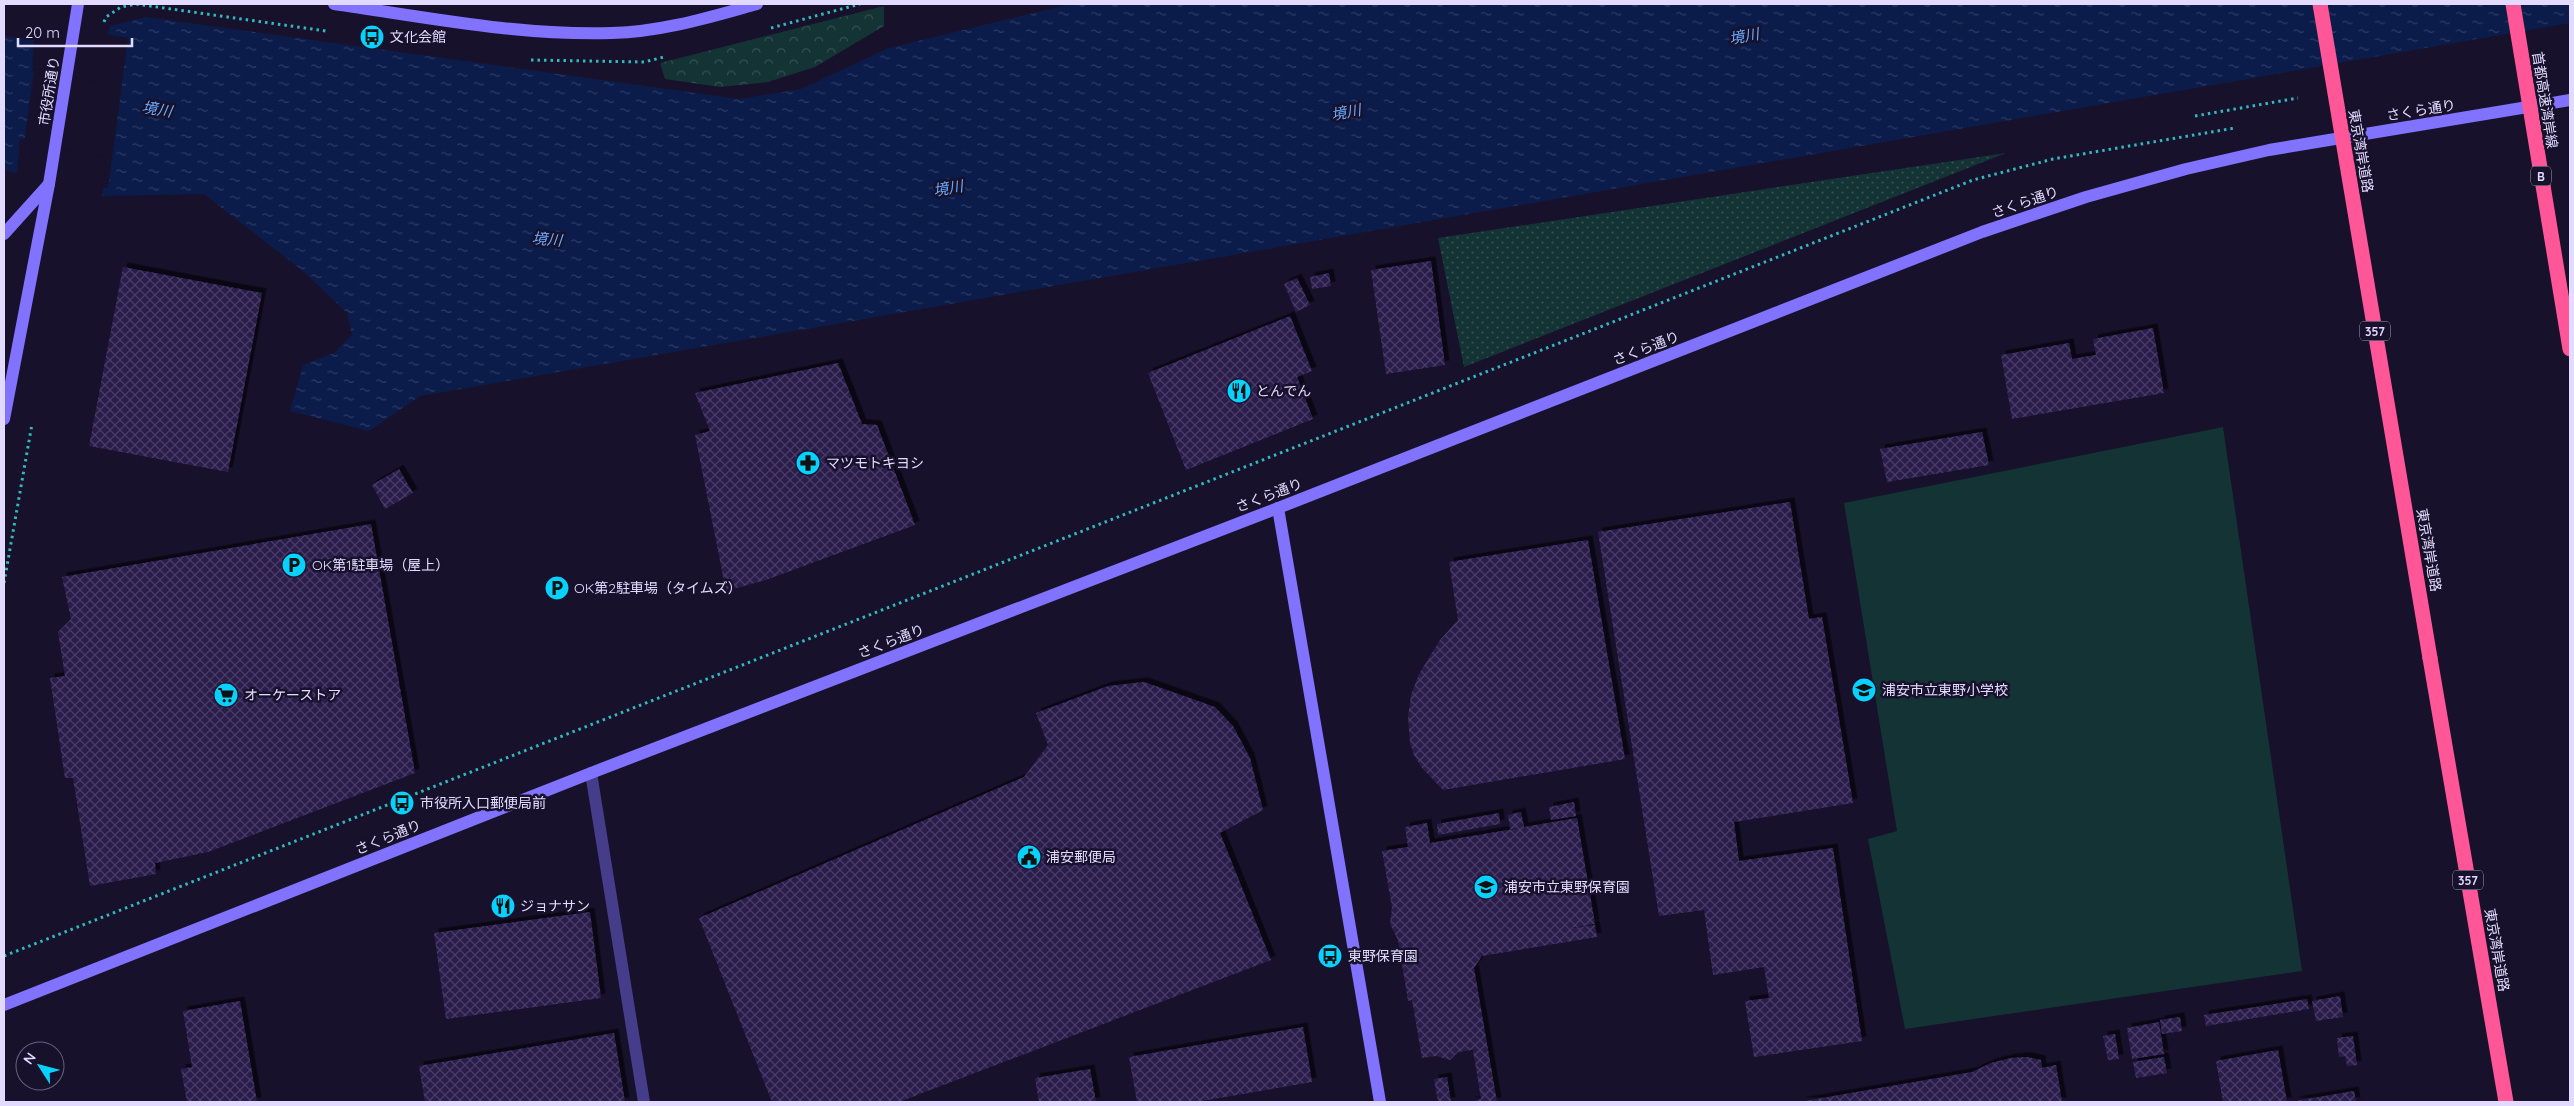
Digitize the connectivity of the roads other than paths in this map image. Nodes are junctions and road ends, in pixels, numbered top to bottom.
1 (78, 4) edge
2 (334, 4) edge
3 (757, 4) edge
4 (2320, 4) edge
5 (2513, 4) edge
6 (2570, 100) edge
7 (49, 184) junction
8 (4, 234) edge
9 (2570, 349) edge
10 (4, 419) edge
11 (1278, 508) junction
12 (591, 773) junction
13 (4, 1005) edge
14 (644, 1102) edge
15 (1380, 1102) edge
16 (2506, 1102) edge

1 - 7 street, 市役所通り
2 - 3 street
4 - 16 highway, 東京湾岸道路 / 357, bridge
5 - 9 highway, 首都高速湾岸線 / B, bridge
6 - 11 street, さくら通り
7 - 8 street
7 - 10 street, 市役所通り
11 - 12 street, さくら通り
11 - 15 street
12 - 13 street, さくら通り
12 - 14 street

